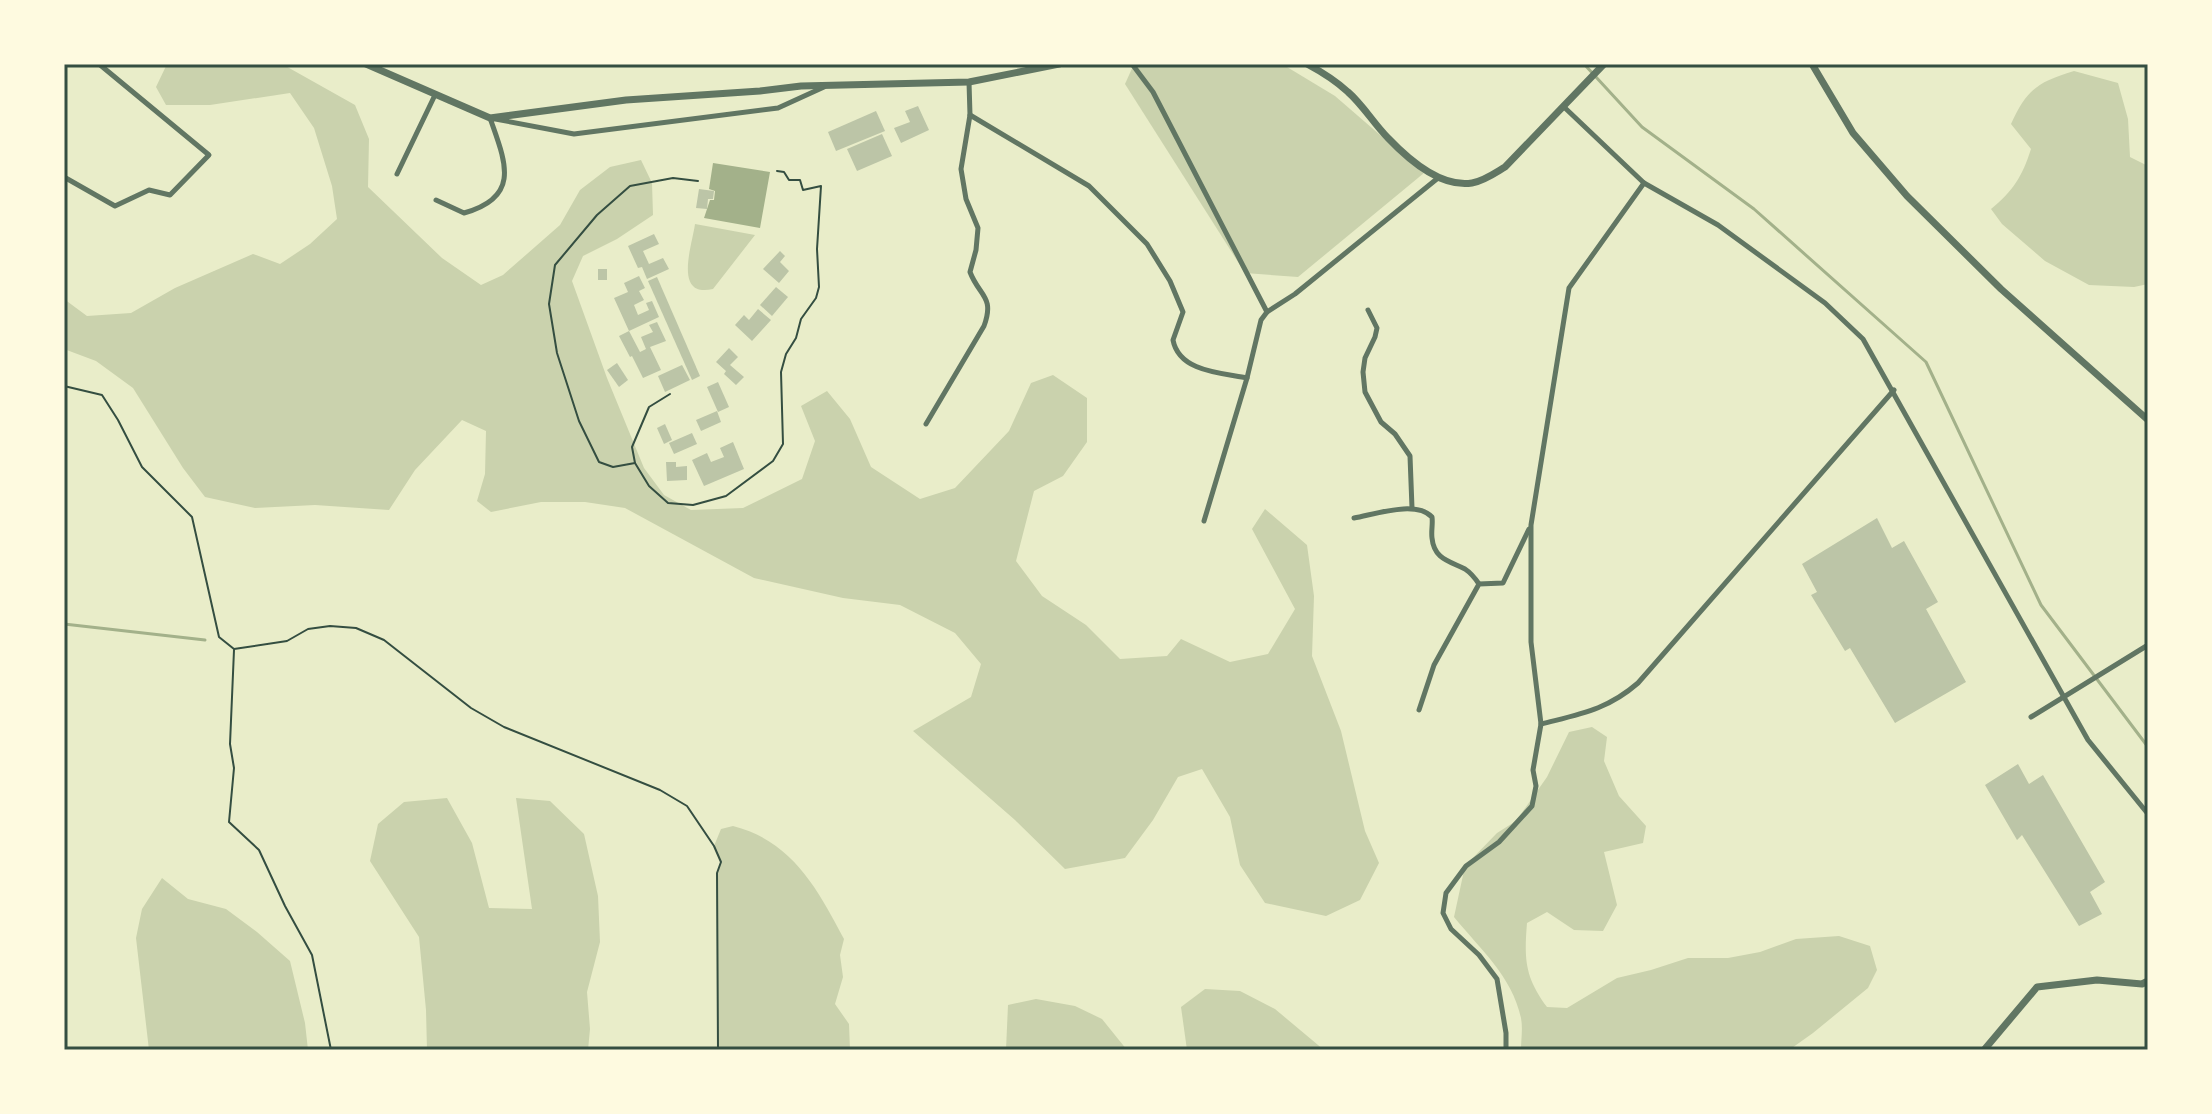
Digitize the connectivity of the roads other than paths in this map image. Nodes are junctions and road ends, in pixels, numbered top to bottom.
1 (99, 64) edge
2 (366, 64) edge
3 (1059, 64) edge
4 (1132, 64) edge
5 (1307, 64) edge
6 (1604, 64) edge
7 (1812, 64) edge
8 (969, 82) junction
9 (825, 87) junction
10 (435, 95) junction
11 (1567, 103) junction
12 (970, 115) junction
13 (490, 118) junction
14 (397, 174) dead end
15 (64, 177) edge
16 (1439, 177) junction
17 (1644, 183) junction
18 (436, 200) dead end
19 (1368, 310) dead end
20 (1267, 312) junction
21 (1247, 378) junction
22 (1894, 390) junction
23 (2148, 420) edge
24 (926, 424) dead end
25 (1412, 508) junction
26 (1354, 518) dead end
27 (1204, 521) dead end
28 (1531, 525) junction
29 (1479, 584) junction
30 (2148, 645) edge
31 (1419, 710) dead end
32 (2031, 717) dead end
33 (1541, 724) junction
34 (2148, 814) edge
35 (2148, 981) edge
36 (1506, 1050) edge
37 (1984, 1050) edge

1 - 15 street
2 - 10 street
3 - 8 street
4 - 20 street
5 - 16 street
6 - 11 street
7 - 23 street
8 - 9 street
8 - 12 street
9 - 13 street
9 - 13 street
10 - 13 street
10 - 14 street
11 - 16 street
11 - 17 street
12 - 21 street
12 - 24 street
13 - 18 street
16 - 20 street
17 - 22 street
17 - 28 street
19 - 25 street
20 - 21 street
21 - 27 street
22 - 33 street
22 - 34 street
25 - 26 street
25 - 29 street
28 - 29 street
28 - 33 street
29 - 31 street
30 - 32 street
33 - 36 street
35 - 37 street

